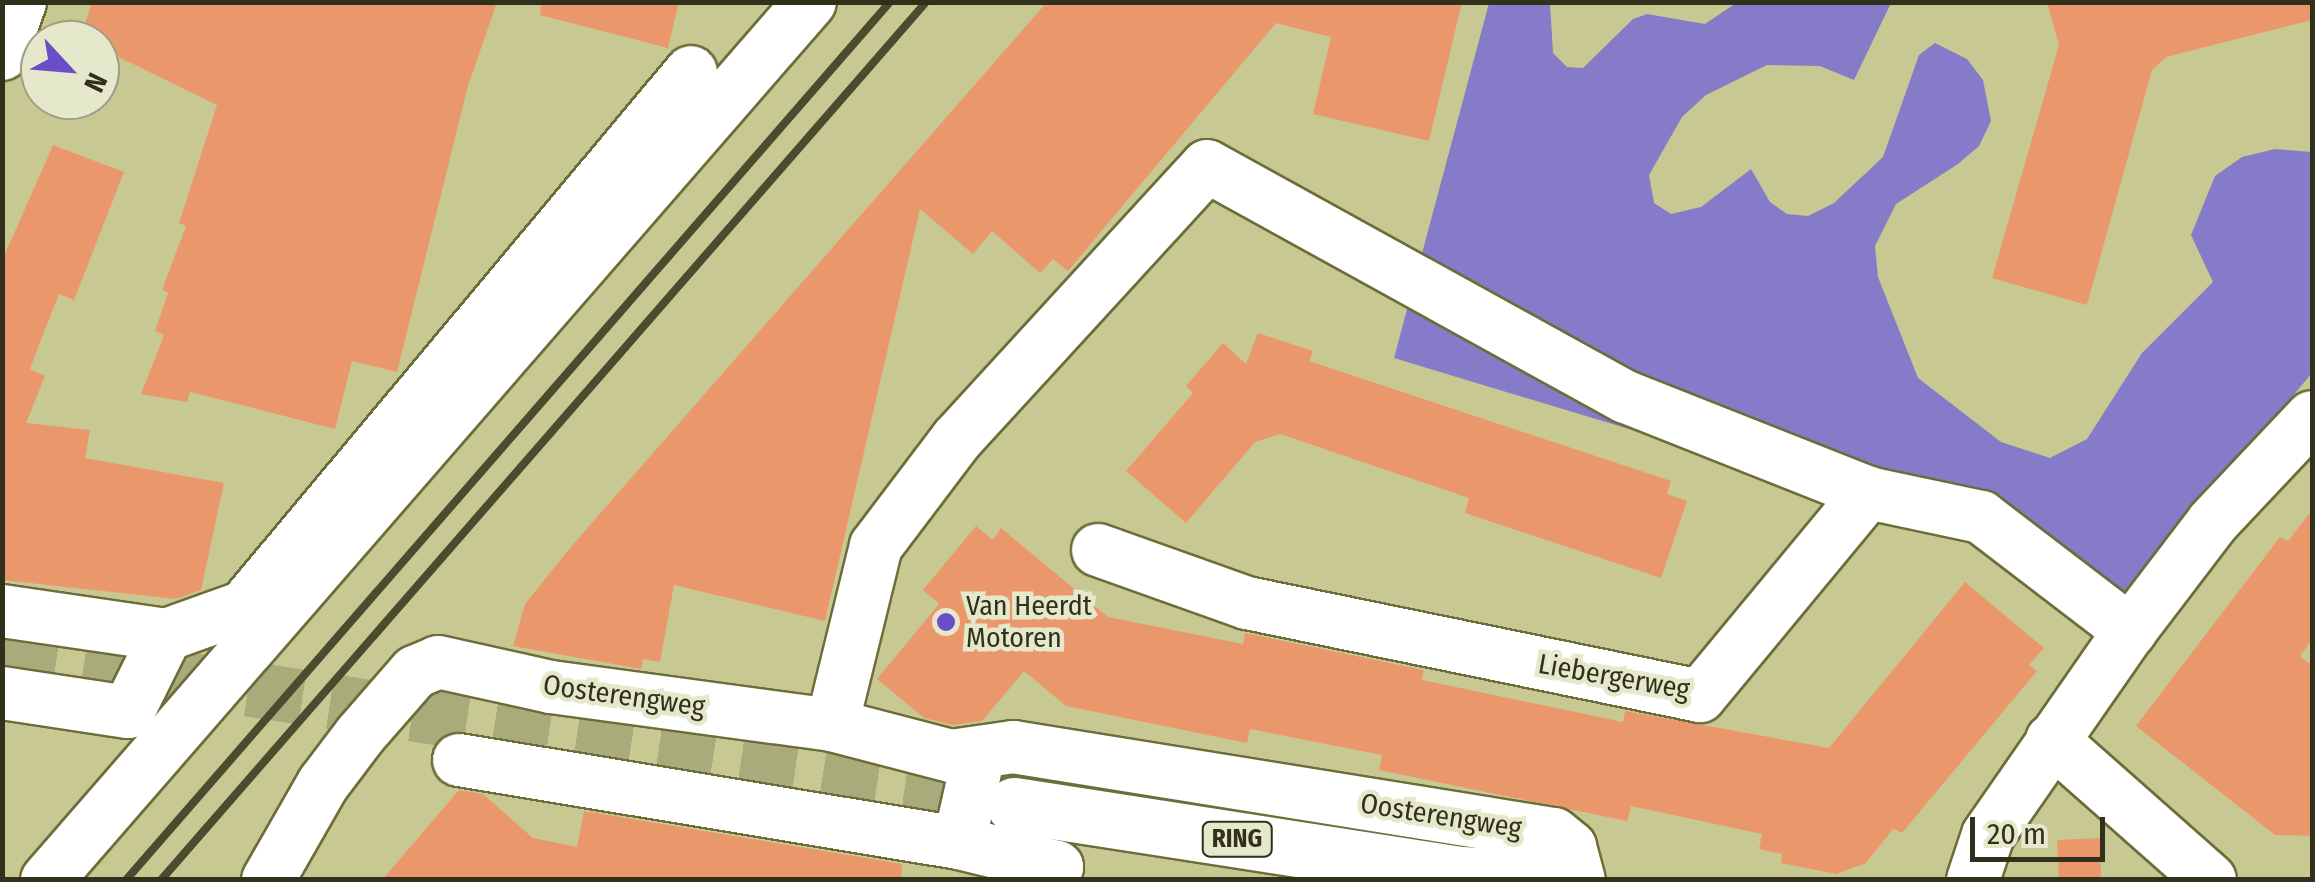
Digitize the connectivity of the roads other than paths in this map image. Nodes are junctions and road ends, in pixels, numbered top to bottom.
1 (20, 2) edge
2 (810, 2) edge
3 (2, 54) edge
4 (691, 72) dead end
5 (2312, 417) edge
6 (1868, 492) junction
7 (1098, 550) dead end
8 (2, 610) edge
9 (2130, 631) junction
10 (166, 635) junction
11 (2, 693) edge
12 (832, 725) junction
13 (2052, 740) junction
14 (978, 754) junction
15 (459, 760) dead end
16 (1014, 805) tunnel mouth
17 (959, 842) junction
18 (1054, 873) edge
19 (1465, 877) edge
20 (47, 880) edge
21 (268, 880) edge
22 (1564, 880) edge
23 (1579, 880) edge
24 (1973, 880) edge
25 (2210, 880) edge

1 - 3 street
2 - 20 street
4 - 10 street
5 - 9 street
6 - 7 street, Liebergerweg
6 - 9 street
6 - 12 street
8 - 10 street
9 - 13 street
10 - 11 street
12 - 14 street, Oosterengweg
12 - 21 street, Oosterengweg
13 - 24 street
13 - 25 street
14 - 17 street
14 - 23 street, Oosterengweg
15 - 17 street
16 - 19 main road, Oosterengweg / RING
17 - 18 street
19 - 22 main road, Oosterengweg / RING

